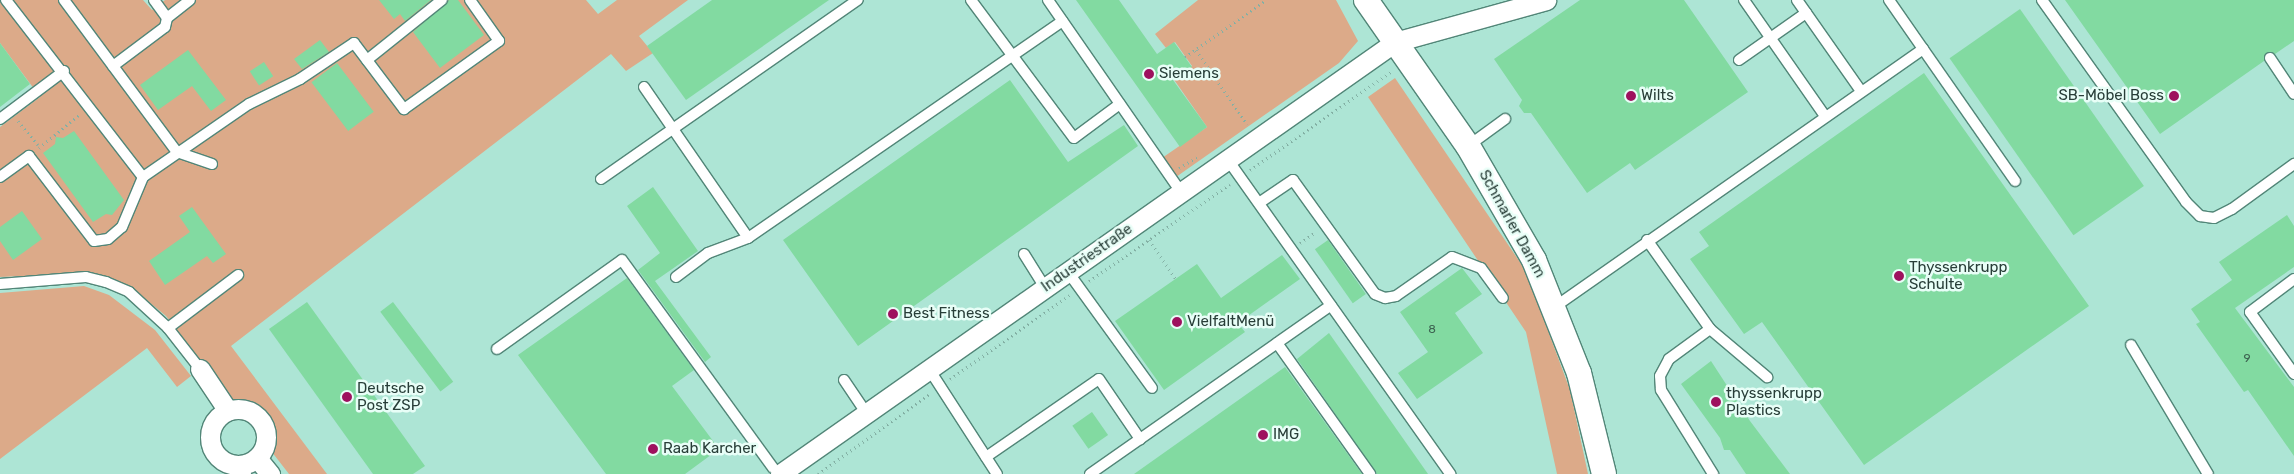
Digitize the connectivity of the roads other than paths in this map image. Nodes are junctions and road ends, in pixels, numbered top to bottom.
1 (6, 0) edge
2 (64, 0) edge
3 (154, 0) edge
4 (190, 0) edge
5 (442, 0) edge
6 (470, 0) edge
7 (858, 0) edge
8 (971, 0) edge
9 (1048, 0) edge
10 (1366, 0) edge
11 (1546, 0) edge
12 (1744, 0) edge
13 (1797, 0) edge
14 (1889, 0) edge
15 (2042, 0) edge
16 (1806, 14) junction
17 (167, 18) junction
18 (1062, 21) junction
19 (1771, 38) junction
20 (1923, 49) junction
21 (1402, 51) junction
22 (1012, 56) junction
23 (2270, 58) dead end
24 (367, 60) junction
25 (1739, 60) dead end
26 (113, 66) junction
27 (64, 71) junction
28 (644, 87) dead end
29 (1861, 91) junction
30 (2294, 94) edge
31 (1120, 104) junction
32 (1825, 116) junction
33 (0, 119) edge
34 (1505, 119) dead end
35 (674, 129) junction
36 (1468, 146) junction
37 (177, 152) junction
38 (1228, 160) junction
39 (212, 164) dead end
40 (2294, 164) edge
41 (143, 177) junction
42 (0, 178) edge
43 (601, 180) dead end
44 (2015, 181) dead end
45 (1181, 192) junction
46 (1259, 203) junction
47 (748, 238) junction
48 (1647, 240) junction
49 (1024, 254) dead end
50 (1068, 272) junction
51 (238, 275) dead end
52 (676, 276) dead end
53 (2294, 279) edge
54 (0, 284) edge
55 (1045, 288) junction
56 (1503, 298) dead end
57 (1331, 305) junction
58 (1556, 306) junction
59 (168, 328) junction
60 (1710, 328) junction
61 (1277, 343) junction
62 (2131, 345) dead end
63 (497, 349) dead end
64 (200, 369) joint
65 (929, 369) junction
66 (2294, 374) edge
67 (1767, 377) dead end
68 (844, 380) dead end
69 (1152, 388) dead end
70 (228, 411) junction
71 (866, 413) junction
72 (1140, 439) junction
73 (986, 457) junction
74 (257, 458) junction
75 (242, 470) edge
76 (777, 471) edge
77 (270, 474) edge
78 (997, 474) edge
79 (1090, 474) edge
80 (1370, 474) edge
81 (1450, 474) edge
82 (1604, 474) edge
83 (1713, 474) edge
84 (2208, 474) edge

1 - 27 lane
2 - 26 lane
3 - 17 lane
4 - 17 lane
5 - 24 lane
6 - 24 lane
7 - 35 lane
8 - 22 lane
9 - 18 lane
10 - 21 street, Schmarler Damm
11 - 21 street, Industriestraße
12 - 19 lane
13 - 16 lane
14 - 20 lane
15 - 40 lane
16 - 19 lane
16 - 29 lane
17 - 26 lane
18 - 22 lane
18 - 31 lane
19 - 25 lane
19 - 32 lane
20 - 29 lane
20 - 44 lane
21 - 36 street, Schmarler Damm
21 - 38 street, Industriestraße
22 - 31 lane
22 - 47 lane
23 - 30 lane
24 - 37 lane
26 - 37 lane
27 - 33 lane
27 - 41 lane
28 - 35 lane
29 - 32 lane
31 - 45 lane
32 - 48 lane
34 - 36 lane
35 - 43 lane
35 - 47 lane
36 - 58 street, Schmarler Damm
37 - 39 lane
37 - 41 lane
38 - 45 street, Industriestraße
38 - 46 lane
41 - 42 lane
45 - 50 street, Industriestraße
46 - 56 lane
46 - 57 lane
47 - 52 lane
48 - 58 lane
48 - 60 lane
49 - 55 lane
50 - 55 street, Industriestraße
50 - 69 lane
51 - 59 lane
53 - 66 lane
54 - 59 lane
55 - 65 street, Industriestraße
57 - 61 lane
57 - 81 lane
58 - 82 street, Schmarler Damm
59 - 64 lane
60 - 67 lane
60 - 83 lane
61 - 72 lane
61 - 80 lane
62 - 84 lane
63 - 76 lane
64 - 70 street
65 - 71 street, Industriestraße
65 - 73 lane
68 - 71 lane
70 - 74 street
70 - 75 street
71 - 76 street, Industriestraße
72 - 73 lane
72 - 79 lane
73 - 78 lane
74 - 75 street
74 - 77 street

